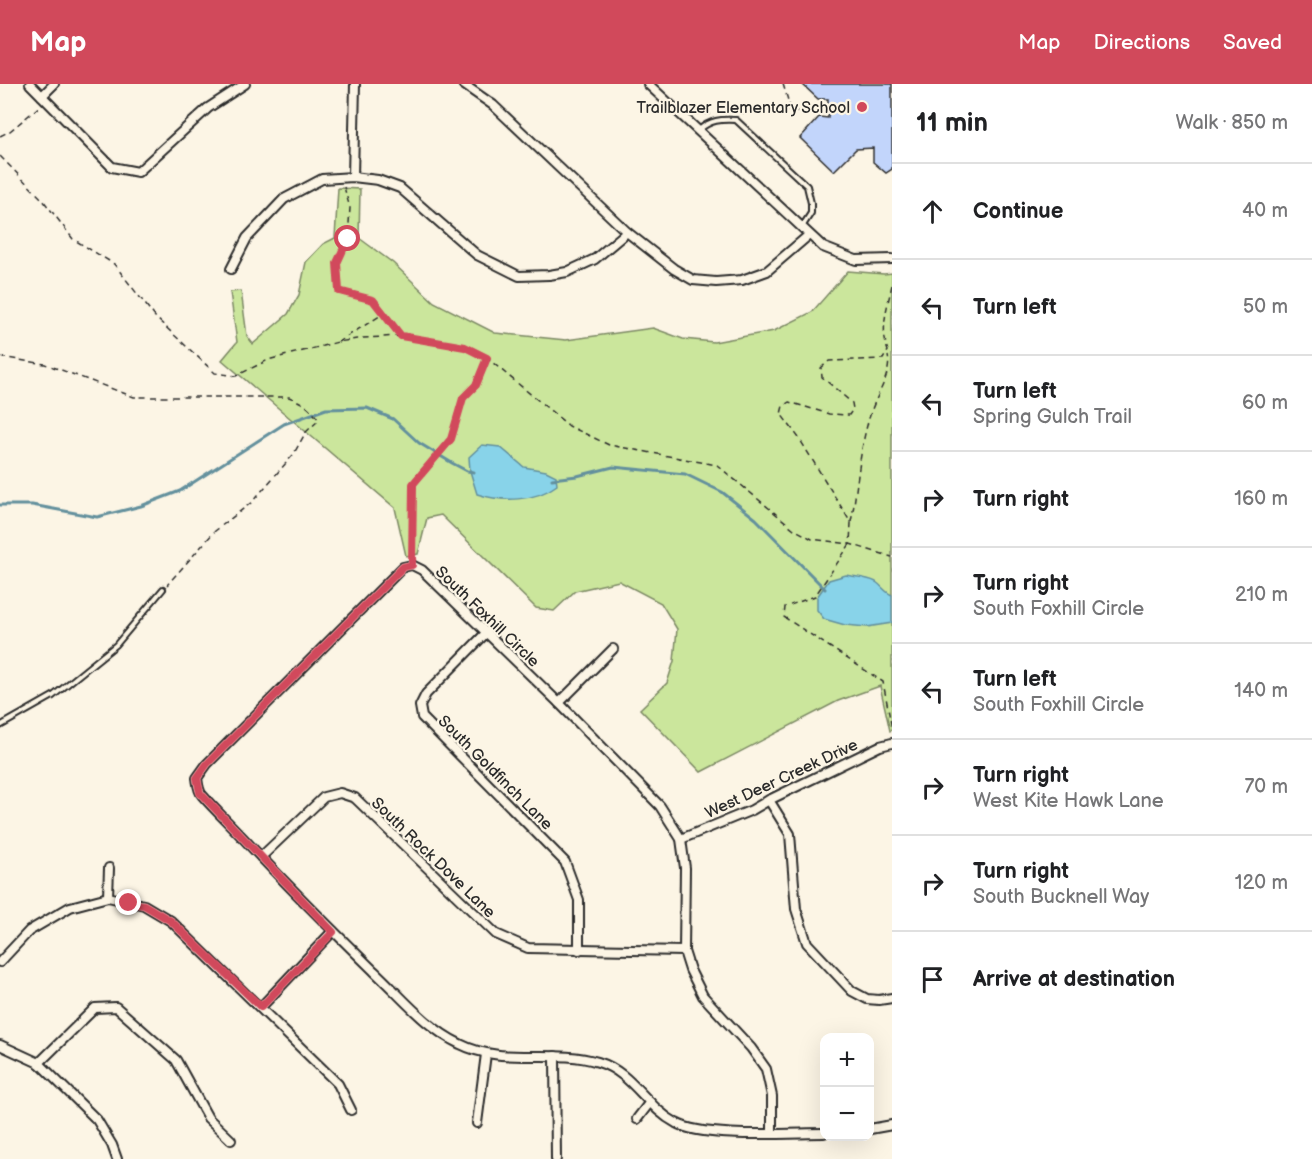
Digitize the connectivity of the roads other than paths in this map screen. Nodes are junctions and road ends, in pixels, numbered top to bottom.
1 (30, 84) edge
2 (54, 84) edge
3 (245, 84) edge
4 (355, 84) edge
5 (463, 84) edge
6 (648, 84) edge
7 (44, 98) junction
8 (698, 131) junction
9 (353, 177) junction
10 (801, 228) junction
11 (627, 232) junction
12 (809, 235) junction
13 (892, 259) edge
14 (231, 269) dead end
15 (163, 589) road end
16 (487, 632) junction
17 (613, 649) dead end
18 (558, 703) junction
19 (0, 726) edge
20 (892, 743) edge
21 (769, 800) junction
22 (681, 839) junction
23 (261, 857) junction
24 (110, 868) dead end
25 (108, 897) junction
26 (333, 932) junction
27 (579, 950) junction
28 (684, 951) junction
29 (0, 962) edge
30 (892, 998) edge
31 (261, 1007) junction
32 (0, 1045) edge
33 (486, 1054) junction
34 (555, 1056) junction
35 (39, 1063) junction
36 (650, 1102) junction
37 (351, 1110) dead end
38 (637, 1119) dead end
39 (477, 1123) dead end
40 (892, 1125) edge
41 (874, 1128) edge
42 (820, 1133) edge
43 (772, 1134) junction
44 (231, 1140) dead end
45 (117, 1159) edge
46 (556, 1159) edge

1 - 7 street
2 - 7 street
3 - 7 street
4 - 9 street
5 - 11 street
6 - 8 street
8 - 10 street
8 - 10 lane
9 - 11 street
9 - 14 street
10 - 12 street
11 - 12 street
12 - 13 street
15 - 19 lane
16 - 18 street, South Foxhill Circle
16 - 23 street, South Foxhill Circle
16 - 27 street, South Goldfinch Lane
17 - 18 street
18 - 22 street, South Foxhill Circle
20 - 21 street, West Deer Creek Drive
21 - 22 street, West Deer Creek Drive
21 - 30 street
22 - 28 street, South Foxhill Circle
23 - 26 street, South Foxhill Circle
23 - 27 street, South Rock Dove Lane
24 - 25 street
25 - 29 street
25 - 31 street
26 - 31 street
26 - 33 street, South Foxhill Circle
27 - 28 street, South Rock Dove Lane
28 - 43 street, South Foxhill Circle
31 - 37 street
32 - 35 street
33 - 34 street, South Foxhill Circle
33 - 39 street
34 - 36 street, South Foxhill Circle
34 - 46 street
35 - 44 street
35 - 45 street
36 - 38 street
36 - 43 street, South Foxhill Circle
40 - 41 street
42 - 43 street, South Foxhill Circle

